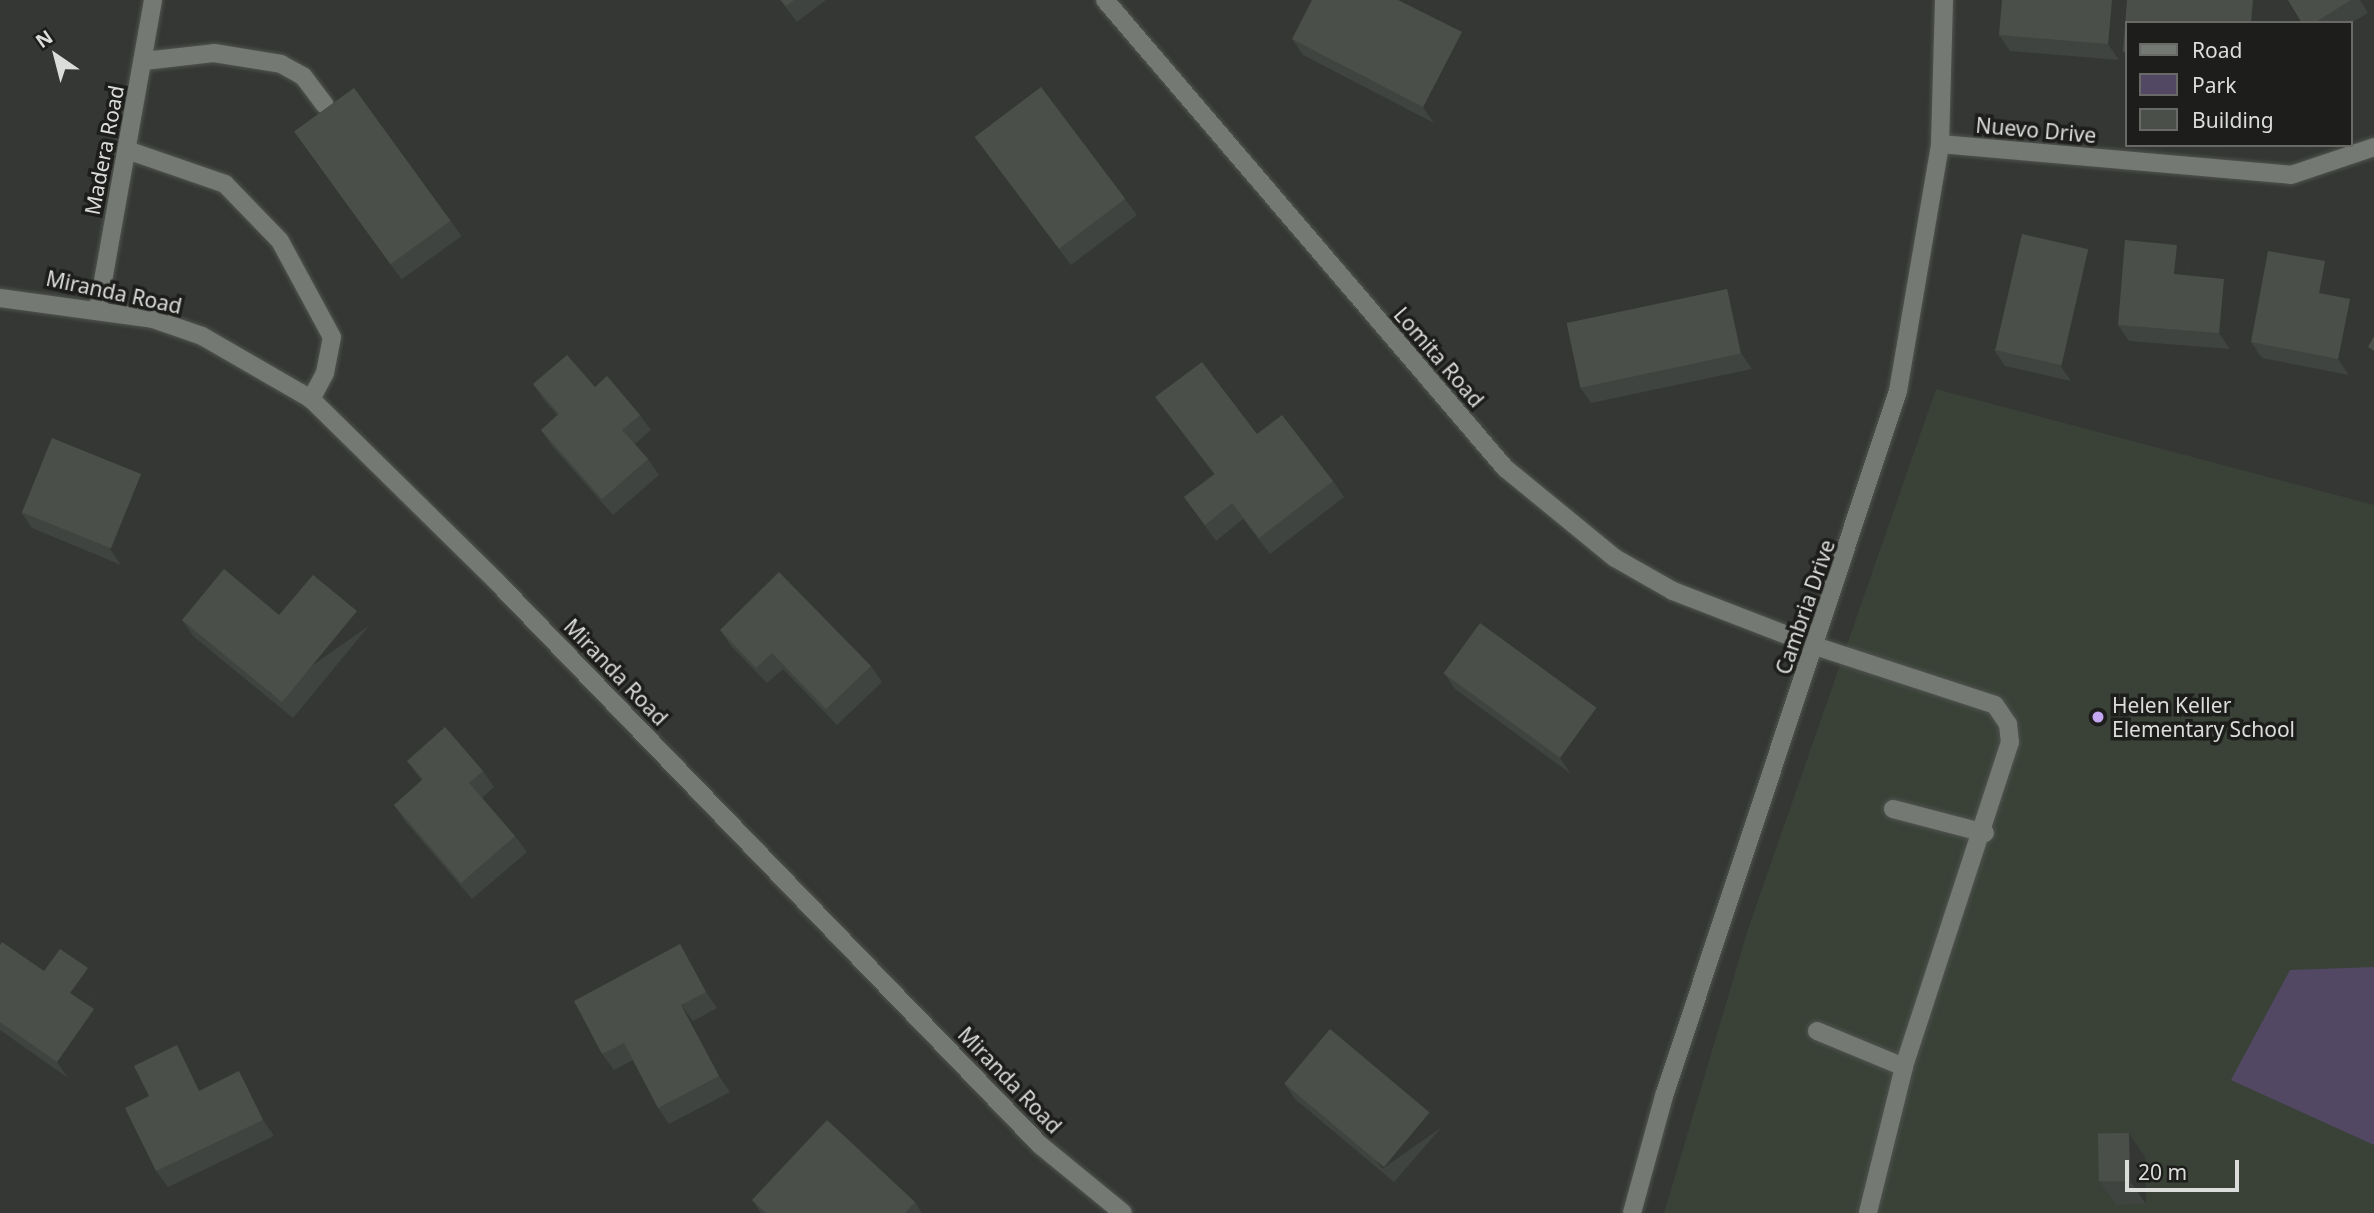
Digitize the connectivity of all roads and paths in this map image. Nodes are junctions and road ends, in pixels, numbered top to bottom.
1 (153, 0) edge
2 (1105, 0) edge
3 (1944, 0) edge
4 (144, 61) junction
5 (325, 105) edge
6 (1940, 144) junction
7 (2374, 147) edge
8 (127, 150) junction
9 (0, 298) edge
10 (97, 309) junction
11 (311, 399) junction
12 (1815, 646) junction
13 (1893, 809) dead end
14 (1985, 833) junction
15 (1817, 1031) dead end
16 (1904, 1067) junction
17 (1123, 1213) edge
18 (1632, 1213) edge
19 (1868, 1213) edge

1 - 4 street, Madera Road
2 - 12 street, Lomita Road
3 - 6 street, Cambria Drive
4 - 5 street
4 - 8 street, Madera Road
6 - 7 street, Nuevo Drive
6 - 12 street, Cambria Drive
8 - 10 street, Madera Road
8 - 11 street
9 - 10 street, Miranda Road
10 - 11 street, Miranda Road
11 - 17 street, Miranda Road
12 - 14 street, Lomita Road
12 - 18 street, Cambria Drive
13 - 14 street
14 - 16 street, Lomita Road
15 - 16 street
16 - 19 street, Lomita Road

